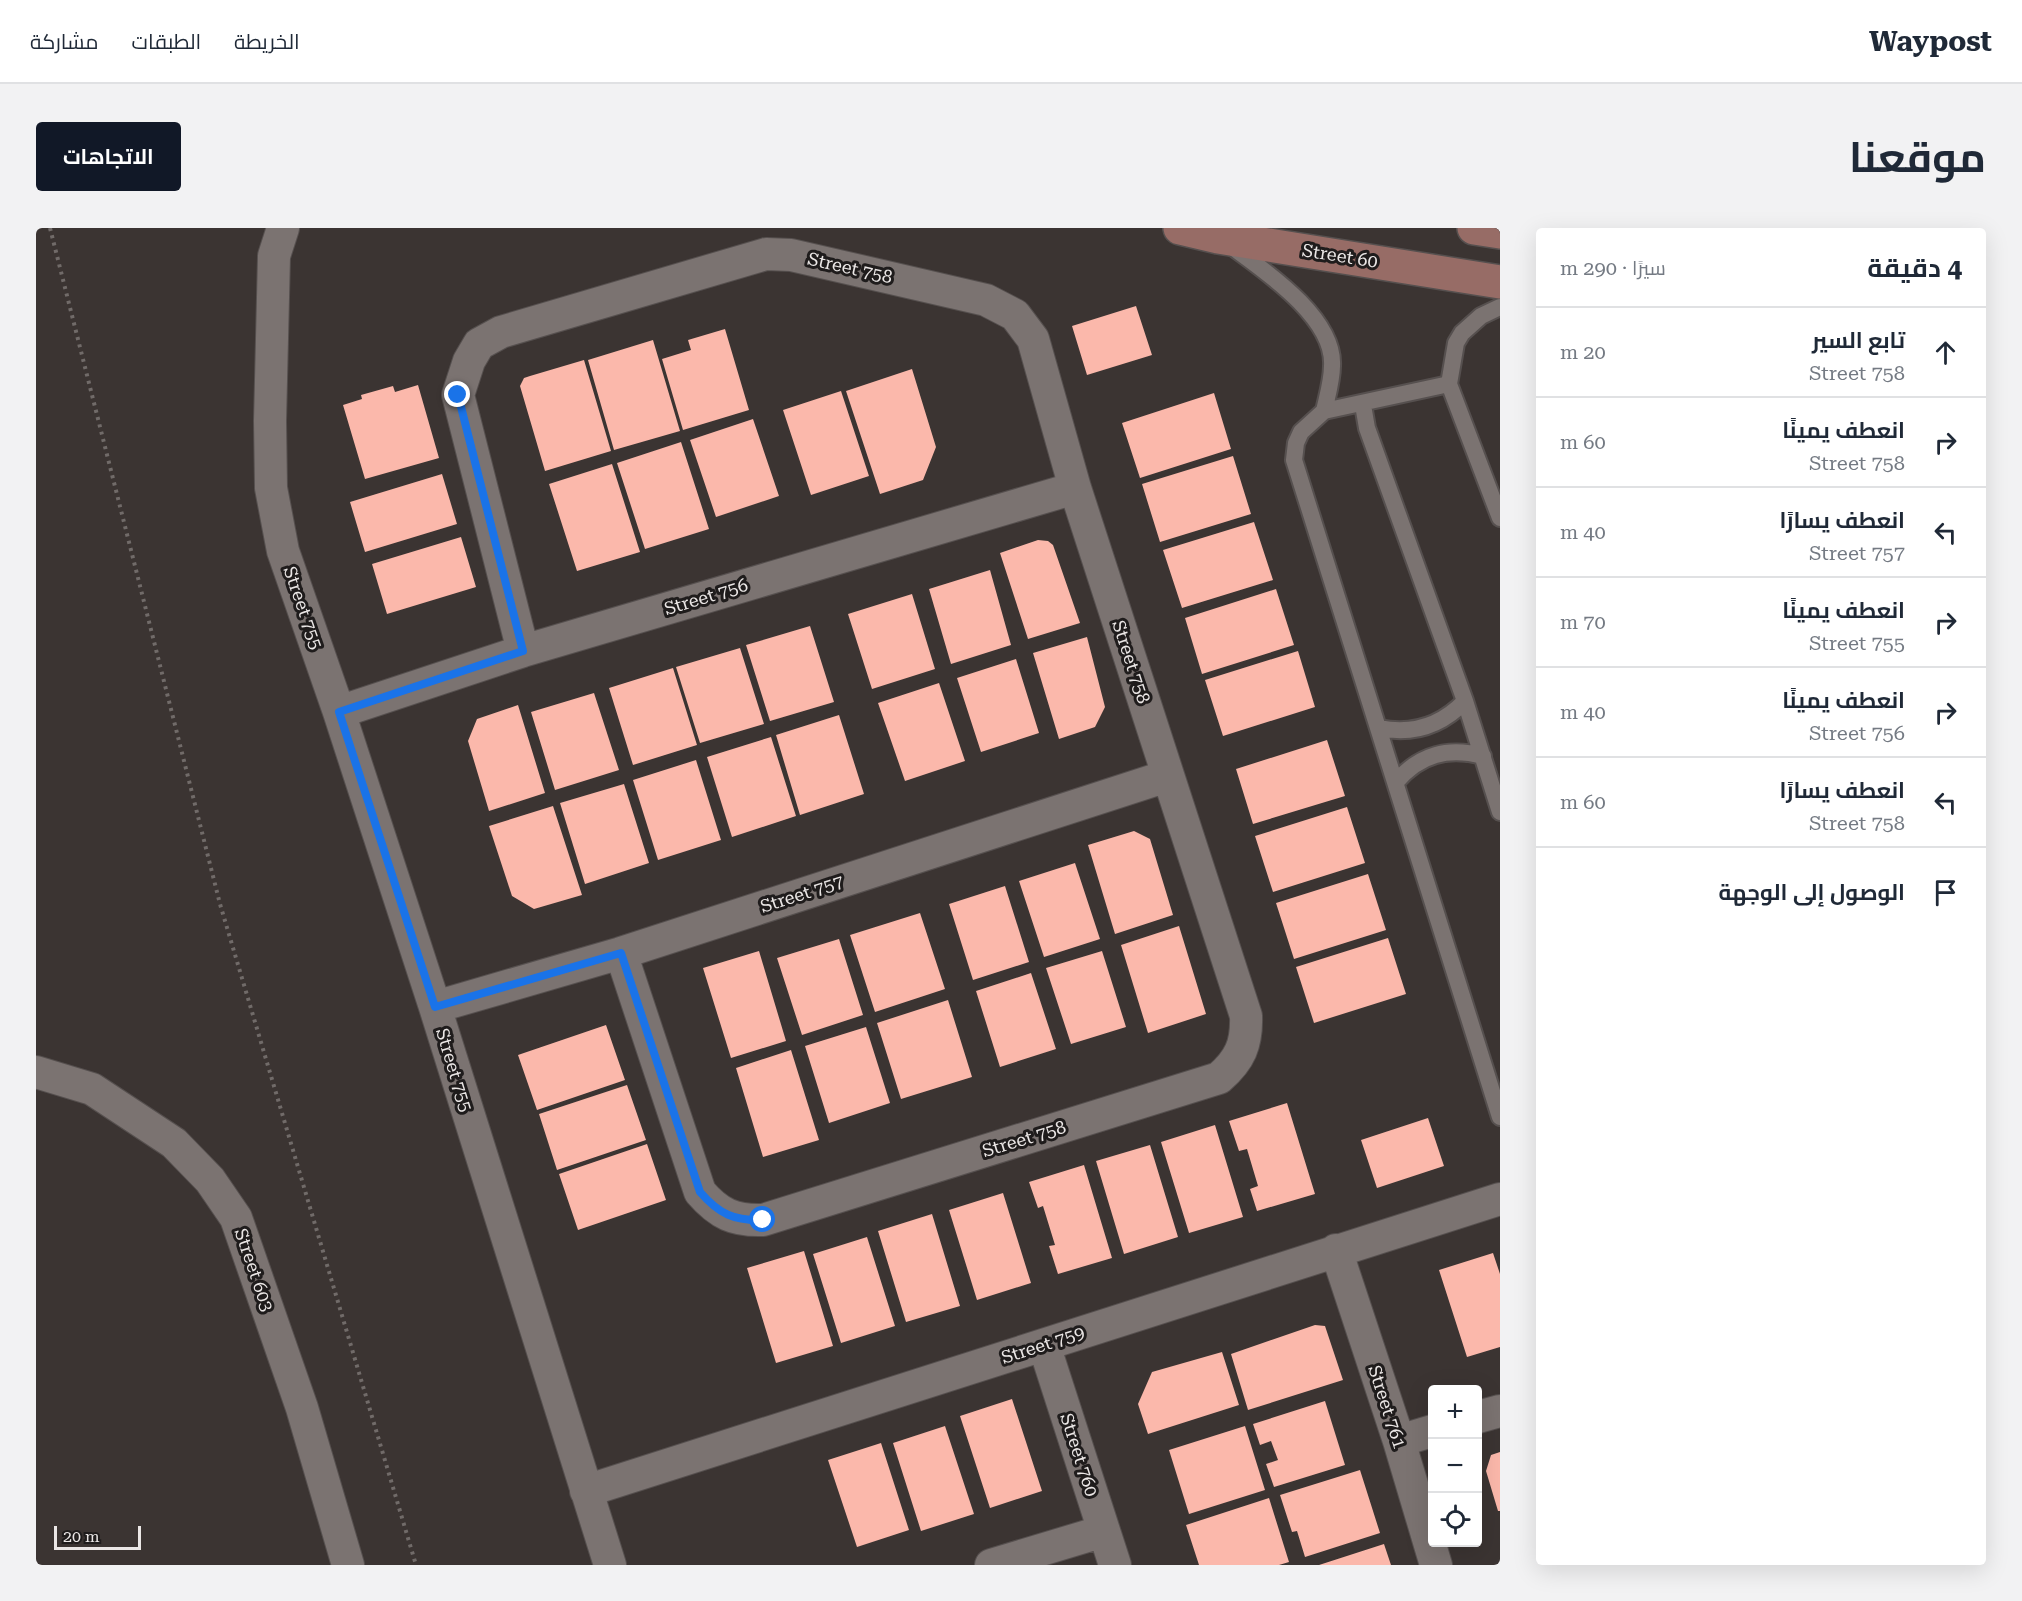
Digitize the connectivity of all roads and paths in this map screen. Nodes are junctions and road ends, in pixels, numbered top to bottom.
1 (50, 228) edge
2 (1180, 228) edge
3 (1474, 228) edge
4 (1500, 232) edge
5 (274, 237) edge
6 (1218, 237) junction
7 (1500, 282) edge
8 (1500, 307) edge
9 (1449, 384) junction
10 (1363, 405) junction
11 (1324, 411) junction
12 (1075, 488) junction
13 (1500, 518) edge
14 (523, 651) junction
15 (1465, 701) junction
16 (339, 712) junction
17 (1379, 728) junction
18 (1483, 756) junction
19 (1167, 776) junction
20 (1396, 782) junction
21 (1500, 812) edge
22 (621, 953) junction
23 (435, 1007) junction
24 (36, 1072) edge
25 (1494, 1079) edge
26 (1500, 1118) edge
27 (1500, 1199) edge
28 (1336, 1250) junction
29 (1044, 1345) junction
30 (1500, 1411) edge
31 (1482, 1417) edge
32 (1428, 1432) edge
33 (1399, 1441) junction
34 (586, 1491) junction
35 (1104, 1531) junction
36 (348, 1565) edge
37 (416, 1565) edge
38 (610, 1565) edge
39 (991, 1565) edge
40 (1115, 1565) edge
41 (1436, 1565) edge

1 - 37 path
2 - 6 main road, Street 60
3 - 4 main road
5 - 16 street, Street 755
6 - 7 main road, Street 60
6 - 11 lane
8 - 9 lane
9 - 10 lane
9 - 13 lane
10 - 11 lane
10 - 15 lane
11 - 17 lane
12 - 14 street, Street 756
12 - 14 street, Street 758
12 - 19 street, Street 758
14 - 16 street, Street 756
15 - 17 lane
15 - 18 lane
16 - 23 street, Street 755
17 - 20 lane
18 - 20 lane
18 - 21 lane
19 - 22 street, Street 757
19 - 22 street, Street 758
20 - 25 lane
22 - 23 street, Street 757
23 - 34 street, Street 755
24 - 36 street, Street 603
25 - 26 lane
27 - 28 street, Street 759
28 - 29 street, Street 759
28 - 33 street, Street 761
29 - 34 street, Street 759
29 - 35 street, Street 760
30 - 31 street
32 - 33 street
33 - 41 street, Street 761
34 - 38 street, Street 755
35 - 39 street
35 - 40 street, Street 760

